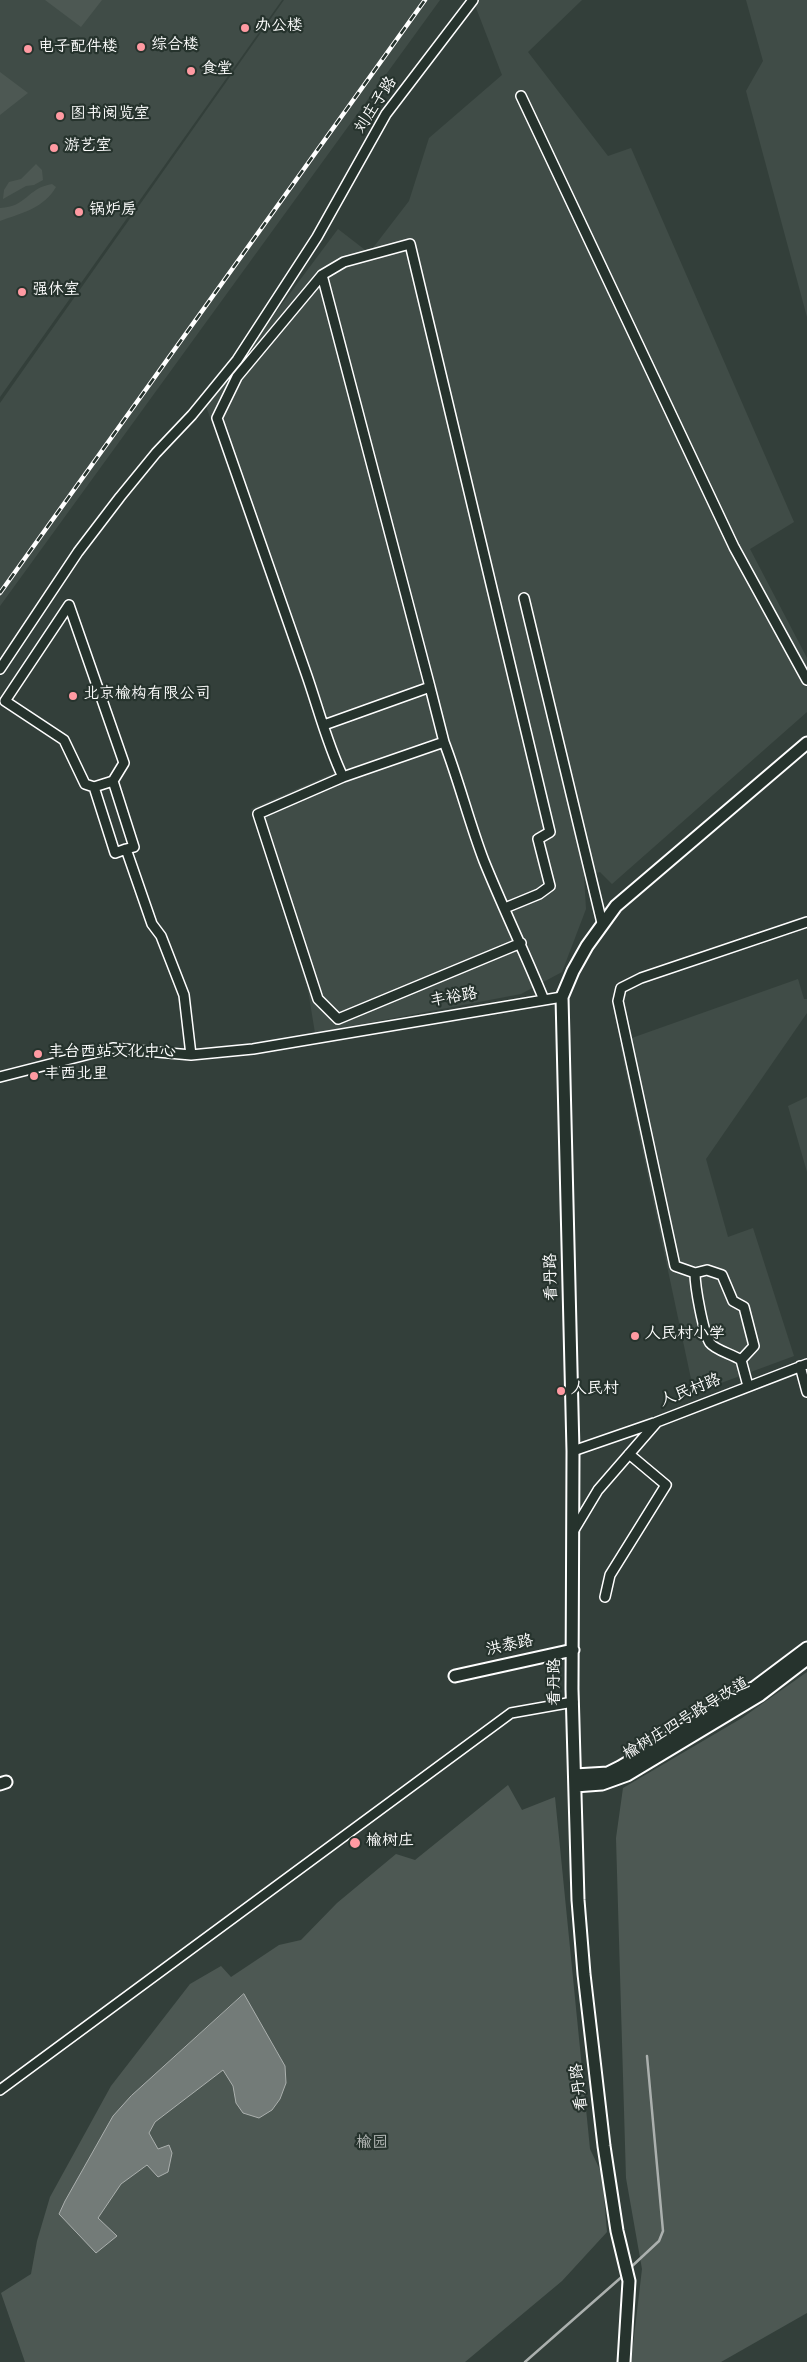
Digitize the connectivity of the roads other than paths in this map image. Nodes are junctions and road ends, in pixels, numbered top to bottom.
1 (473, 0) edge
2 (521, 96) dead end
3 (322, 275) junction
4 (524, 598) dead end
5 (0, 669) edge
6 (807, 680) edge
7 (430, 687) junction
8 (324, 724) junction
9 (444, 742) junction
10 (807, 743) edge
11 (343, 777) junction
12 (113, 781) junction
13 (94, 787) junction
14 (126, 849) junction
15 (505, 908) junction
16 (807, 922) edge
17 (602, 923) junction
18 (521, 943) junction
19 (562, 997) junction
20 (544, 1000) junction
21 (191, 1055) junction
22 (0, 1077) edge
23 (695, 1273) junction
24 (741, 1360) junction
25 (804, 1365) edge
26 (748, 1386) junction
27 (807, 1392) edge
28 (656, 1422) junction
29 (573, 1451) junction
30 (628, 1454) junction
31 (574, 1530) junction
32 (605, 1597) dead end
33 (807, 1648) edge
34 (573, 1650) junction
35 (807, 1659) edge
36 (455, 1676) dead end
37 (573, 1702) junction
38 (575, 1781) junction
39 (0, 2090) edge
40 (624, 2362) edge

1 - 5 street, 刘庄子路
2 - 6 street
3 - 7 street
3 - 8 street
3 - 15 street
4 - 17 street
7 - 8 street
7 - 9 street
8 - 11 street
9 - 11 street
9 - 15 street
10 - 17 street
11 - 18 street
12 - 13 street
12 - 13 street
12 - 14 street
13 - 14 street
14 - 21 street
15 - 18 street
16 - 23 street
17 - 19 street
18 - 20 street
19 - 20 street, 丰裕路
19 - 29 street, 看丹路
20 - 21 street, 丰裕路
21 - 22 street, 丰裕路
23 - 24 street
23 - 24 street
24 - 26 street
25 - 26 street, 人民村路
25 - 27 street
26 - 28 street, 人民村路
28 - 29 street
28 - 30 street, 人民村路
29 - 31 street, 看丹路
30 - 31 street, 人民村路
30 - 32 street
31 - 34 street, 看丹路
33 - 38 street, 榆树庄四号路导改道
34 - 36 street, 洪泰路
34 - 37 street, 看丹路
35 - 38 street, 榆树庄四号路导改道
37 - 38 street, 看丹路
37 - 39 street
38 - 40 street, 看丹路

